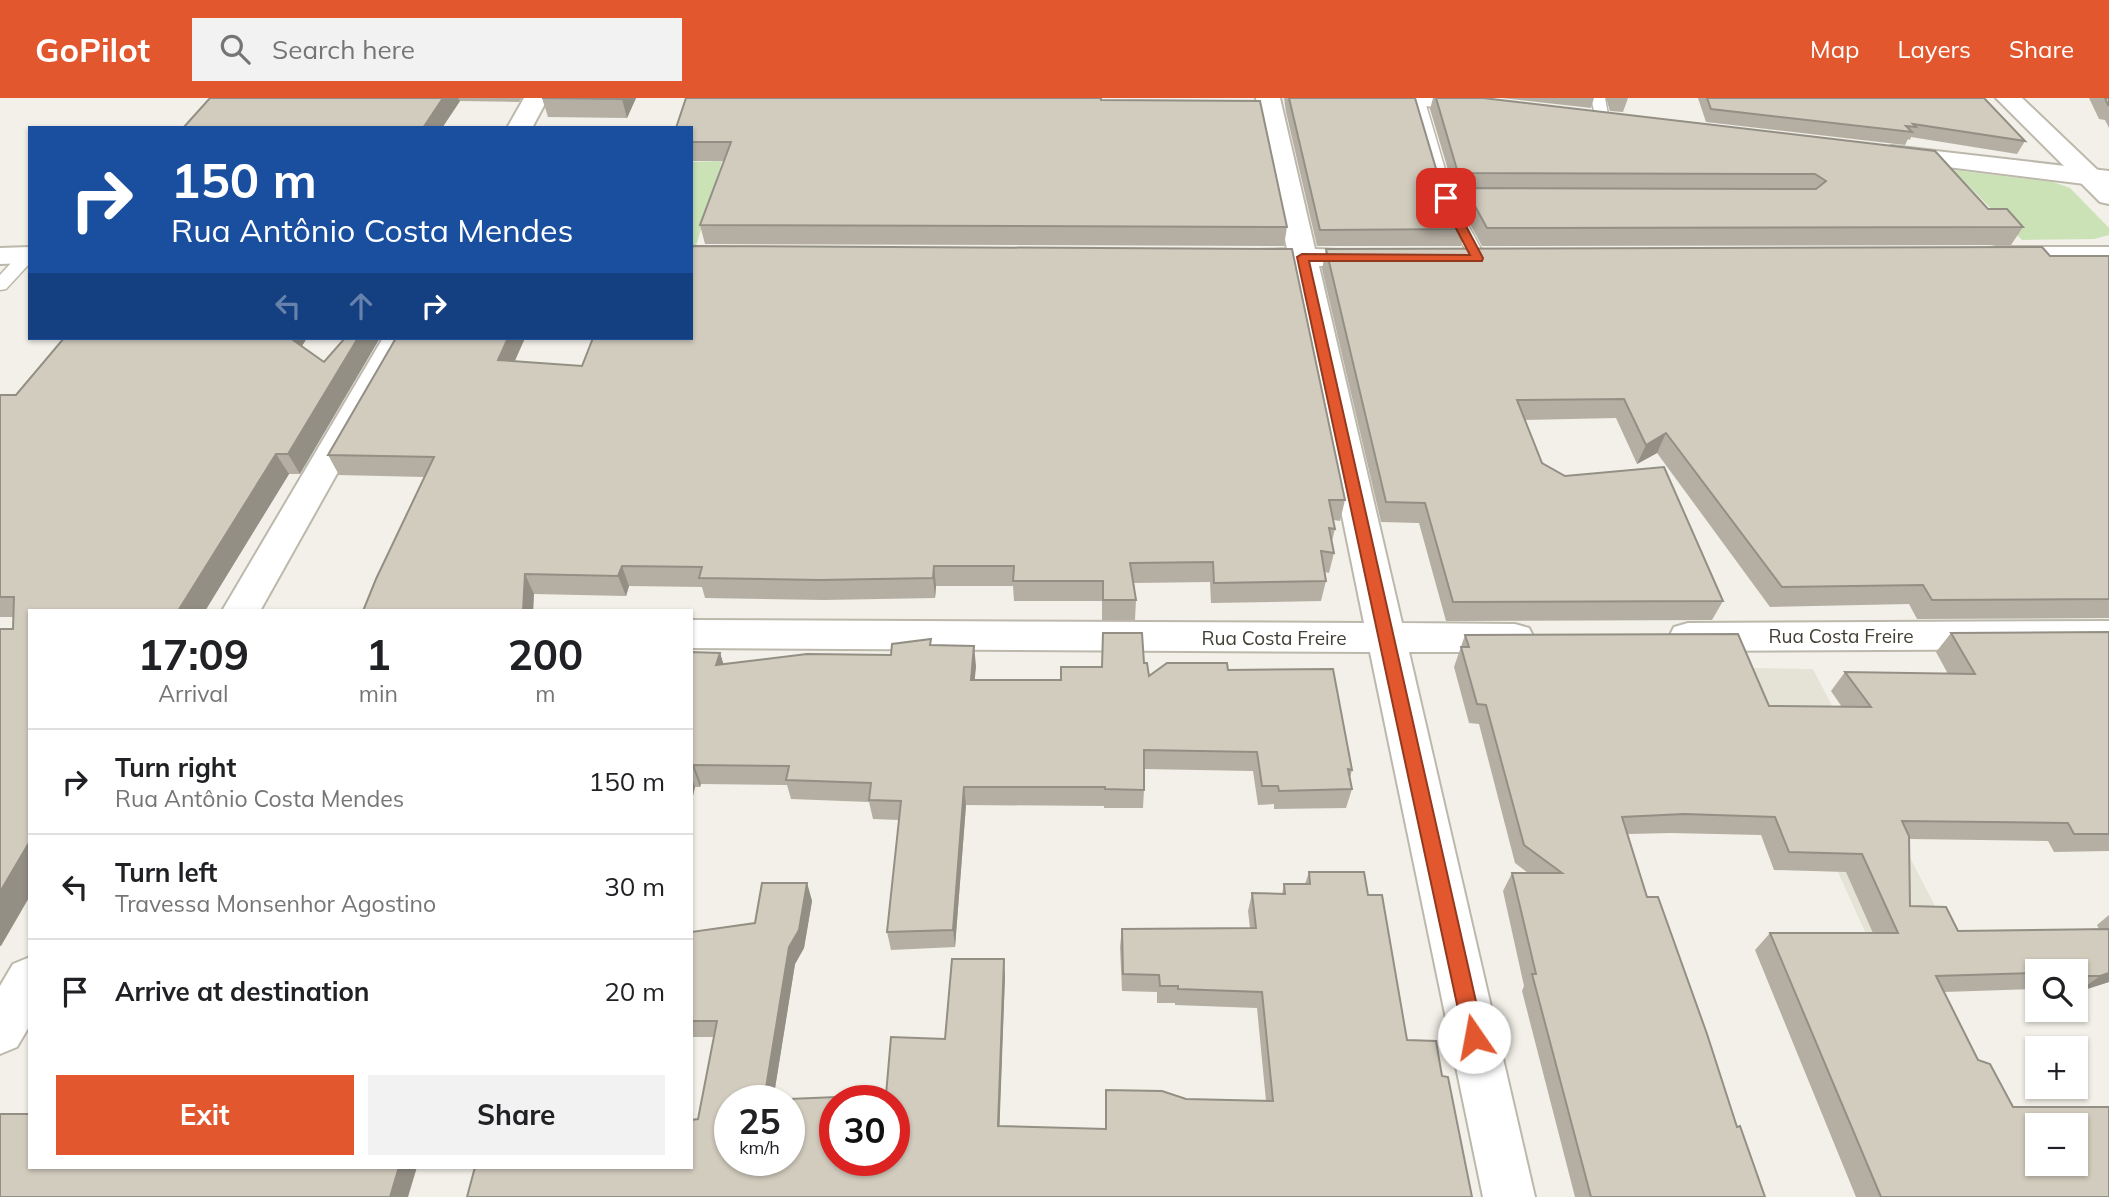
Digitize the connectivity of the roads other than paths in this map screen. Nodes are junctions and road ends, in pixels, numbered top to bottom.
1 (536, 98) edge
2 (1268, 98) edge
3 (1417, 98) edge
4 (2008, 98) edge
5 (1510, 109) edge
6 (1600, 109) edge
7 (1576, 117) edge
8 (1629, 123) edge
9 (520, 126) edge
10 (1871, 151) edge
11 (2098, 177) edge
12 (2109, 197) edge
13 (1446, 198) junction
14 (1515, 199) edge
15 (19, 255) edge
16 (1972, 255) edge
17 (2109, 255) edge
18 (1219, 257) edge
19 (1302, 257) junction
20 (1397, 258) edge
21 (1478, 258) edge
22 (0, 285) edge
23 (397, 340) edge
24 (242, 609) edge
25 (693, 634) edge
26 (2109, 635) edge
27 (1650, 637) edge
28 (1386, 638) junction
29 (1553, 638) edge
30 (28, 982) edge
31 (0, 1031) edge
32 (1510, 1197) edge

1 - 9 street
2 - 19 street
3 - 5 street
3 - 13 lane
4 - 11 street
6 - 7 street
6 - 8 street
10 - 11 street
11 - 12 street
13 - 14 lane
13 - 21 lane
15 - 22 lane
16 - 17 street
18 - 19 street
19 - 20 street
19 - 28 street
23 - 24 street
25 - 28 street, Rua Costa Freire
26 - 27 street, Rua Costa Freire
28 - 29 street, Rua Costa Freire
28 - 32 street
30 - 31 street

